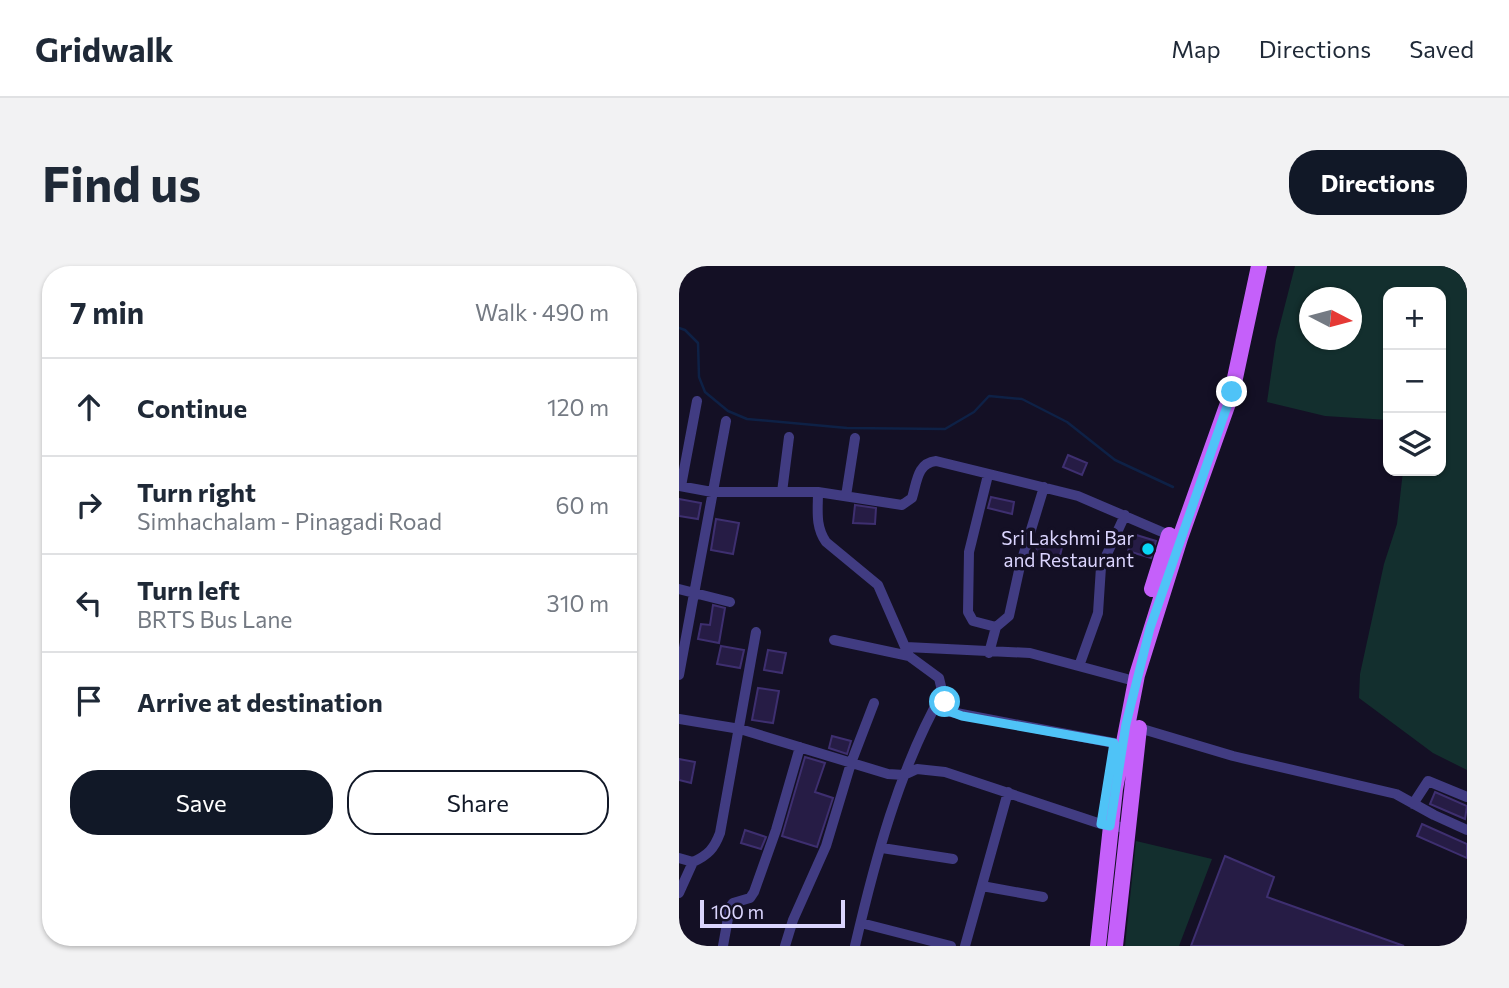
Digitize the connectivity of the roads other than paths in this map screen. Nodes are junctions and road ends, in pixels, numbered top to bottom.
1 (1259, 266) edge
2 (697, 401) dead end
3 (726, 421) dead end
4 (789, 437) dead end
5 (855, 438) dead end
6 (988, 475) junction
7 (680, 486) edge
8 (1044, 487) junction
9 (712, 492) junction
10 (782, 492) junction
11 (818, 492) junction
12 (846, 496) junction
13 (1125, 515) junction
14 (1169, 534) joint
15 (679, 589) edge
16 (694, 592) junction
17 (730, 601) dead end
18 (996, 627) junction
19 (756, 632) dead end
20 (834, 640) dead end
21 (907, 651) junction
22 (989, 653) junction
23 (1079, 666) junction
24 (679, 675) edge
25 (1127, 679) junction
26 (943, 692) junction
27 (874, 703) dead end
28 (679, 719) edge
29 (740, 729) junction
30 (1139, 729) joint
31 (1114, 743) junction
32 (800, 747) junction
33 (851, 764) junction
34 (904, 775) junction
35 (1007, 792) junction
36 (1467, 797) edge
37 (1413, 804) junction
38 (1106, 825) junction
39 (1127, 828) junction
40 (1467, 830) edge
41 (882, 848) junction
42 (679, 858) edge
43 (953, 859) dead end
44 (693, 862) junction
45 (982, 886) junction
46 (679, 893) edge
47 (1042, 897) dead end
48 (861, 923) junction
49 (723, 946) edge
50 (785, 946) edge
51 (855, 946) edge
52 (951, 946) edge
53 (965, 946) edge
54 (1089, 946) edge
55 (1098, 946) edge
56 (1115, 946) edge

1 - 38 main road
2 - 7 street
3 - 9 street
4 - 10 street
5 - 12 street
6 - 8 street
6 - 12 street
6 - 18 street
7 - 9 street
8 - 13 street
8 - 18 street
9 - 10 street
9 - 16 street
10 - 11 street
11 - 12 street
11 - 21 street
13 - 14 street
13 - 23 street
14 - 25 main road
15 - 16 street
16 - 17 street
16 - 24 street
18 - 22 street
19 - 29 street
20 - 21 street
21 - 22 street
21 - 26 street
22 - 23 street
23 - 25 street
25 - 31 main road
26 - 31 street
26 - 34 street
27 - 33 street
28 - 29 street
29 - 32 street
29 - 44 street
30 - 37 street
30 - 39 main road
31 - 38 main road
32 - 33 street
32 - 49 street
33 - 34 street
33 - 50 street
34 - 35 street
34 - 41 street
35 - 38 street
35 - 45 street
36 - 37 street
37 - 40 street
38 - 39 street
38 - 54 main road
38 - 55 main road
39 - 56 main road
41 - 43 street
41 - 48 street
42 - 44 street
44 - 46 street
45 - 47 street
45 - 53 street
48 - 51 street
48 - 52 street

